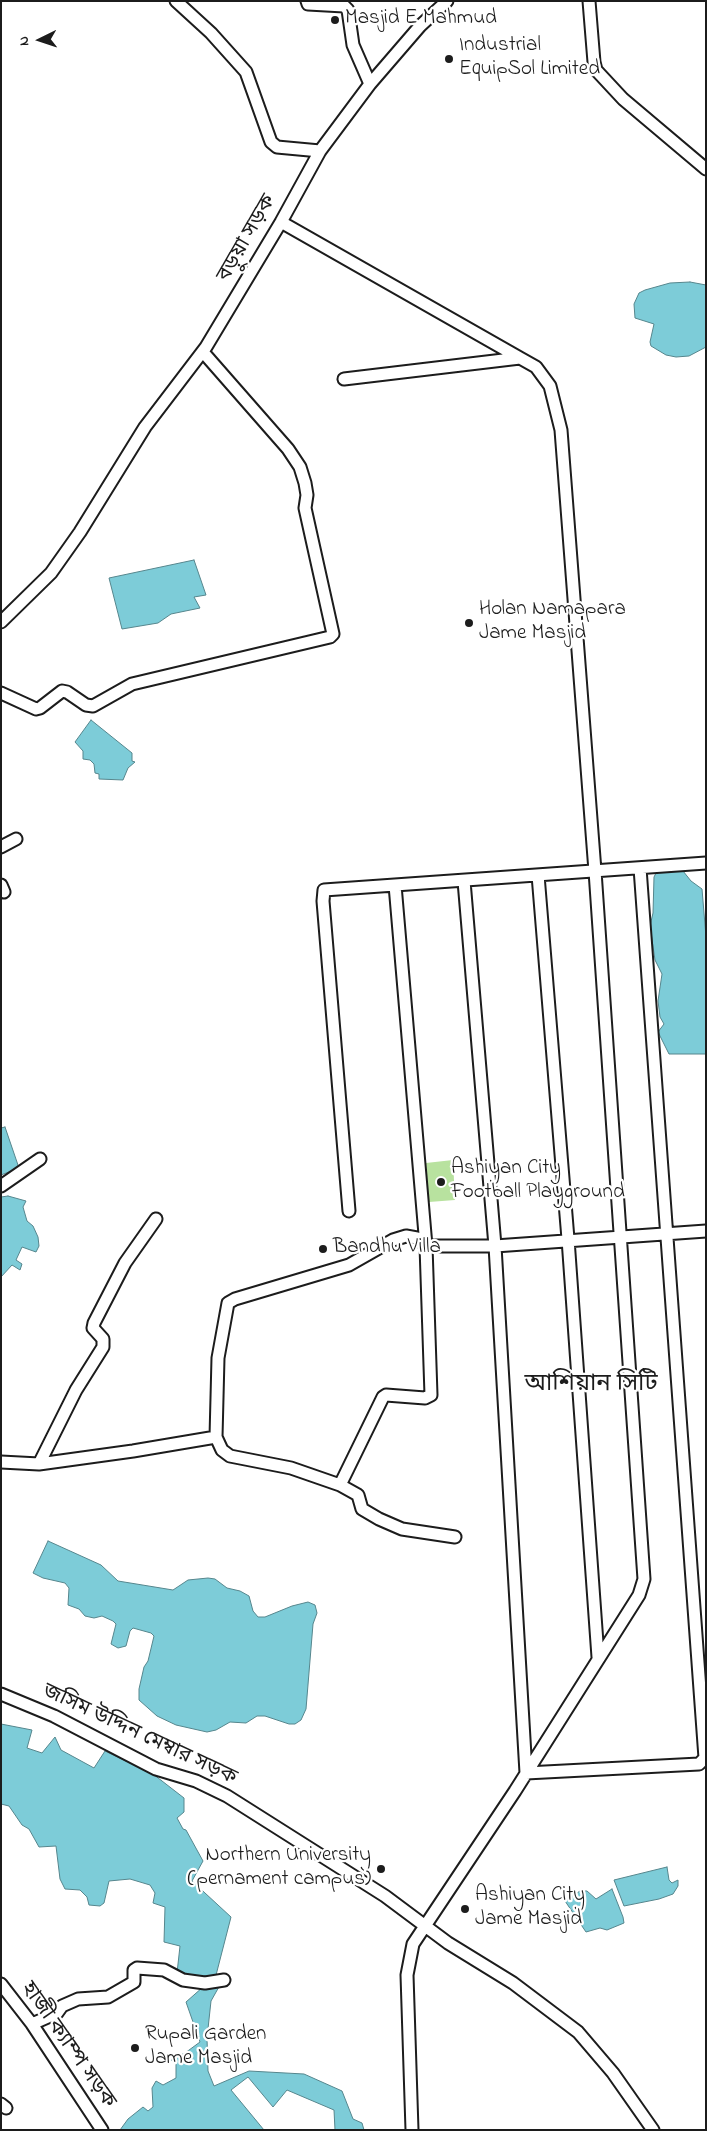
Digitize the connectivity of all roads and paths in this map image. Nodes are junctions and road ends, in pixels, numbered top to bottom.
1 (176, 1) edge
2 (306, 1) edge
3 (447, 1) edge
4 (589, 1) edge
5 (370, 84) junction
6 (320, 150) junction
7 (706, 169) edge
8 (281, 222) junction
9 (203, 352) junction
10 (520, 358) junction
11 (344, 379) dead end
12 (1, 622) edge
13 (1, 693) edge
14 (16, 838) dead end
15 (1, 847) edge
16 (706, 863) edge
17 (640, 868) junction
18 (595, 871) junction
19 (538, 875) junction
20 (464, 881) junction
21 (395, 885) junction
22 (40, 1159) dead end
23 (1, 1186) edge
24 (349, 1211) dead end
25 (156, 1219) dead end
26 (706, 1231) edge
27 (667, 1233) junction
28 (620, 1237) junction
29 (568, 1239) junction
30 (426, 1246) junction
31 (495, 1246) junction
32 (216, 1437) junction
33 (1, 1462) edge
34 (39, 1464) junction
35 (340, 1485) junction
36 (454, 1537) dead end
37 (702, 1646) edge
38 (598, 1657) junction
39 (1, 1694) edge
40 (526, 1773) junction
41 (426, 1925) junction
42 (224, 1980) dead end
43 (1, 1984) edge
44 (32, 2024) junction
45 (102, 2130) edge
46 (412, 2130) edge
47 (653, 2130) edge

1 - 6 street
2 - 5 street
3 - 5 street, বড়ুয়া সড়ক
4 - 7 street
5 - 6 street, বড়ুয়া সড়ক
6 - 8 street, বড়ুয়া সড়ক
8 - 9 street, বড়ুয়া সড়ক
8 - 10 street
9 - 12 street, বড়ুয়া সড়ক
9 - 13 street
10 - 11 street
10 - 18 street
14 - 15 street
16 - 17 street
17 - 18 street
17 - 27 street
18 - 19 street
18 - 28 street
19 - 20 street
19 - 29 street
20 - 21 street
20 - 31 street
21 - 24 street
21 - 30 street
22 - 23 street
25 - 34 street
26 - 27 street
27 - 28 street
27 - 37 street
28 - 29 street
28 - 38 street
29 - 31 street
29 - 38 street
30 - 31 street
30 - 32 street
30 - 35 street
31 - 40 street
32 - 34 street
32 - 35 street
33 - 34 street
35 - 36 street
37 - 40 street
38 - 40 street
39 - 41 street, জসিম উদ্দিন মেম্বার সড়ক
40 - 41 street
41 - 46 street
41 - 47 street, জসিম উদ্দিন মেম্বার সড়ক
42 - 44 street
43 - 44 street, হাজী ক্যাম্প সড়ক
44 - 45 street, হাজী ক্যাম্প সড়ক

